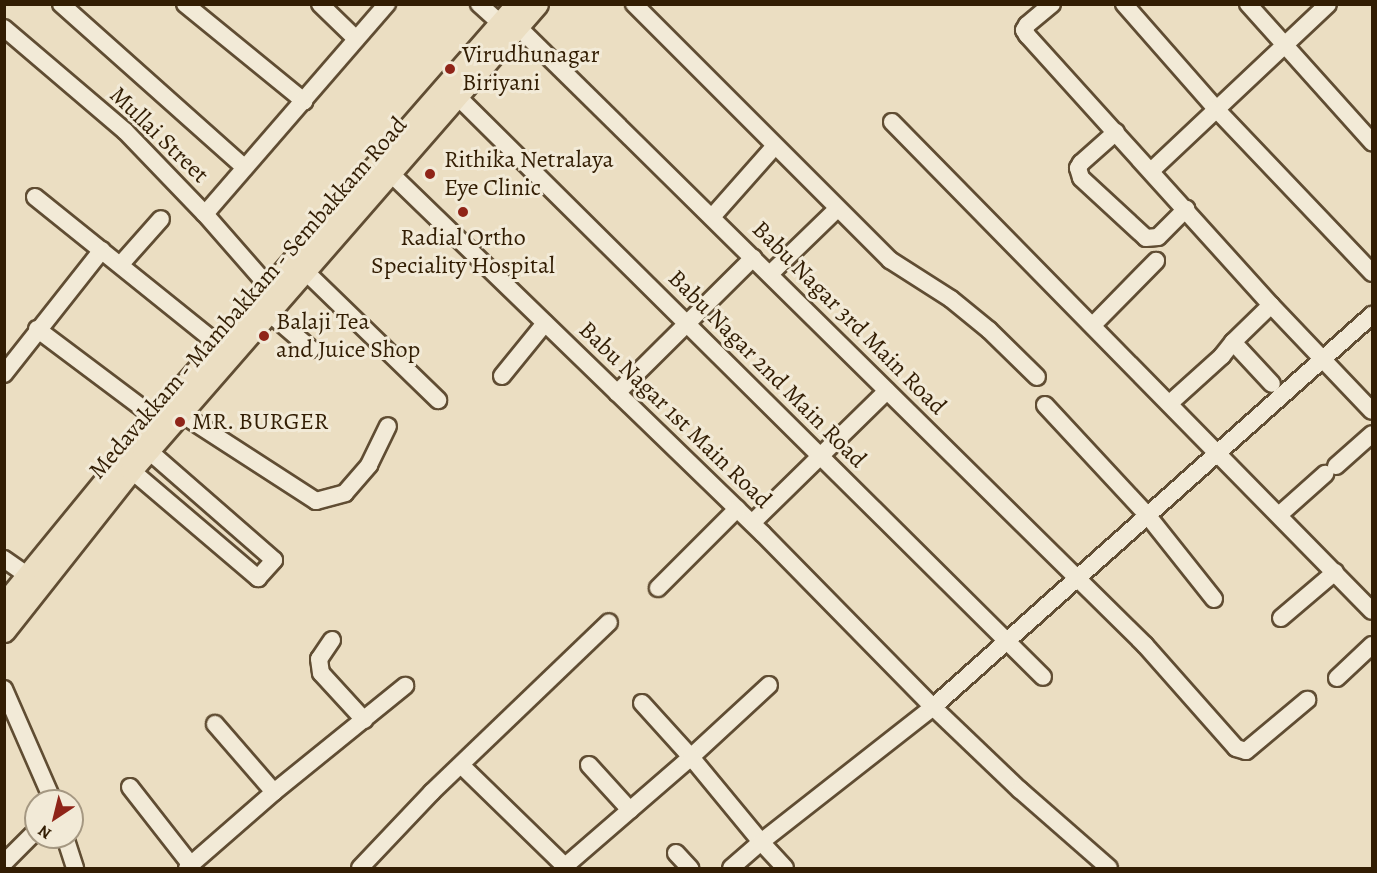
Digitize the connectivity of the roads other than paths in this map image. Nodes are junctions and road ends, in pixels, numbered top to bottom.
1 (61, 4) edge
2 (185, 4) edge
3 (320, 4) edge
4 (387, 4) edge
5 (479, 4) edge
6 (537, 4) edge
7 (634, 4) edge
8 (1052, 4) edge
9 (1124, 4) edge
10 (1248, 4) edge
11 (1328, 4) edge
12 (511, 18) edge
13 (4, 28) edge
14 (356, 39) junction
15 (1284, 45) junction
16 (457, 96) junction
17 (304, 101) junction
18 (1217, 110) junction
19 (892, 122) dead end
20 (1116, 132) junction
21 (1370, 135) edge
22 (774, 147) junction
23 (384, 167) junction
24 (245, 168) junction
25 (1151, 171) junction
26 (35, 197) dead end
27 (837, 209) junction
28 (1186, 209) junction
29 (205, 214) junction
30 (712, 217) junction
31 (161, 219) dead end
32 (102, 250) junction
33 (753, 258) junction
34 (1156, 261) dead end
35 (121, 264) junction
36 (304, 270) junction
37 (1372, 273) edge
38 (770, 274) junction
39 (269, 287) junction
40 (1271, 305) junction
41 (268, 312) junction
42 (1372, 315) edge
43 (687, 321) junction
44 (545, 323) junction
45 (1093, 325) junction
46 (37, 329) junction
47 (1233, 342) junction
48 (311, 349) dead end
49 (225, 350) junction
50 (1324, 360) junction
51 (5, 372) edge
52 (502, 376) dead end
53 (1037, 377) dead end
54 (1272, 384) dead end
55 (887, 391) junction
56 (616, 393) junction
57 (438, 400) dead end
58 (1170, 403) junction
59 (1045, 405) dead end
60 (1372, 411) edge
61 (168, 420) junction
62 (388, 426) dead end
63 (1372, 434) edge
64 (148, 450) junction
65 (1219, 453) junction
66 (819, 456) junction
67 (131, 470) junction
68 (737, 509) junction
69 (1279, 515) junction
70 (1148, 516) junction
71 (752, 523) junction
72 (4, 559) edge
73 (1335, 572) junction
74 (1077, 578) junction
75 (34, 580) junction
76 (658, 588) dead end
77 (1214, 599) dead end
78 (4, 604) edge
79 (1372, 611) edge
80 (1281, 618) dead end
81 (609, 622) dead end
82 (4, 631) edge
83 (332, 640) dead end
84 (1006, 642) junction
85 (1372, 645) edge
86 (1043, 677) dead end
87 (1337, 678) dead end
88 (769, 685) dead end
89 (405, 686) dead end
90 (4, 689) edge
91 (1307, 700) dead end
92 (642, 703) dead end
93 (933, 707) junction
94 (364, 720) junction
95 (215, 724) dead end
96 (691, 757) junction
97 (461, 765) junction
98 (589, 765) dead end
99 (130, 787) dead end
100 (48, 789) edge
101 (274, 792) junction
102 (630, 810) junction
103 (761, 842) junction
104 (24, 843) edge
105 (69, 849) edge
106 (676, 853) dead end
107 (4, 863) edge
108 (189, 867) edge
109 (75, 868) edge
110 (360, 868) edge
111 (565, 868) edge
112 (690, 868) edge
113 (731, 868) edge
114 (785, 868) edge
115 (1109, 868) edge

1 - 24 street
2 - 17 street
3 - 14 street
4 - 14 street
5 - 12 street, Babu Nagar 3rd Main Road
6 - 12 main road, Medavakkam - Mambakkam - Sembakkam Road
7 - 22 street
8 - 20 street
9 - 18 street
10 - 15 street
11 - 15 street
12 - 16 main road, Medavakkam - Mambakkam - Sembakkam Road
12 - 23 main road, Medavakkam - Mambakkam - Sembakkam Road
12 - 30 street, Babu Nagar 3rd Main Road
13 - 29 street, Mullai Street
14 - 17 street
15 - 18 street
15 - 21 street
16 - 23 main road, Medavakkam - Mambakkam - Sembakkam Road
16 - 43 street, Babu Nagar 2nd Main Road
17 - 24 street
18 - 25 street
18 - 37 street
19 - 45 street
20 - 25 street
20 - 28 street
22 - 27 street
22 - 30 street
23 - 36 main road, Medavakkam - Mambakkam - Sembakkam Road
23 - 39 main road, Medavakkam - Mambakkam - Sembakkam Road
23 - 44 street, Babu Nagar 1st Main Road
24 - 29 street
25 - 28 street
26 - 32 street
27 - 38 street
27 - 53 street
28 - 40 street
29 - 39 street, Mullai Street
30 - 33 street, Babu Nagar 3rd Main Road
31 - 35 street
32 - 35 street
32 - 46 street
33 - 38 street, Babu Nagar 3rd Main Road
33 - 43 street
34 - 45 street
35 - 49 street
36 - 41 main road, Medavakkam - Mambakkam - Sembakkam Road
36 - 57 street
38 - 55 street, Babu Nagar 3rd Main Road
39 - 49 main road, Medavakkam - Mambakkam - Sembakkam Road
40 - 47 street
40 - 50 street
41 - 48 street
41 - 49 main road, Medavakkam - Mambakkam - Sembakkam Road
42 - 50 street
43 - 56 street
43 - 66 street, Babu Nagar 2nd Main Road
44 - 52 street
44 - 56 street, Babu Nagar 1st Main Road
45 - 58 street
46 - 51 street
46 - 61 street
47 - 54 street
47 - 58 street
49 - 61 main road, Medavakkam - Mambakkam - Sembakkam Road
50 - 60 street
50 - 65 street
55 - 66 street
55 - 74 street, Babu Nagar 3rd Main Road
56 - 68 street, Babu Nagar 1st Main Road
58 - 65 street
59 - 70 street
61 - 62 street
61 - 64 main road, Medavakkam - Mambakkam - Sembakkam Road
61 - 75 main road, Medavakkam - Mambakkam - Sembakkam Road
63 - 69 street
64 - 67 main road, Medavakkam - Mambakkam - Sembakkam Road
64 - 67 street
65 - 69 street
65 - 70 street
66 - 71 street
66 - 84 street, Babu Nagar 2nd Main Road
67 - 75 main road, Medavakkam - Mambakkam - Sembakkam Road
68 - 71 street, Babu Nagar 1st Main Road
68 - 76 street
69 - 73 street
70 - 74 street
70 - 77 street
71 - 93 street, Babu Nagar 1st Main Road
72 - 75 street
73 - 79 street
73 - 80 street
74 - 84 street
74 - 91 street, Babu Nagar 3rd Main Road
75 - 78 main road, Medavakkam - Mambakkam - Sembakkam Road
75 - 82 main road, Medavakkam - Mambakkam - Sembakkam Road
81 - 97 street
83 - 94 street
84 - 86 street, Babu Nagar 2nd Main Road
84 - 93 street
85 - 87 street
88 - 96 street
89 - 94 street
90 - 100 street
92 - 96 street
93 - 103 street
93 - 115 street, Babu Nagar 1st Main Road
94 - 101 street
95 - 101 street
96 - 102 street
96 - 103 street
97 - 110 street
97 - 111 street
98 - 102 street
99 - 108 street
101 - 108 street
102 - 111 street
103 - 113 street
103 - 114 street
104 - 107 street
105 - 109 street
106 - 112 street

